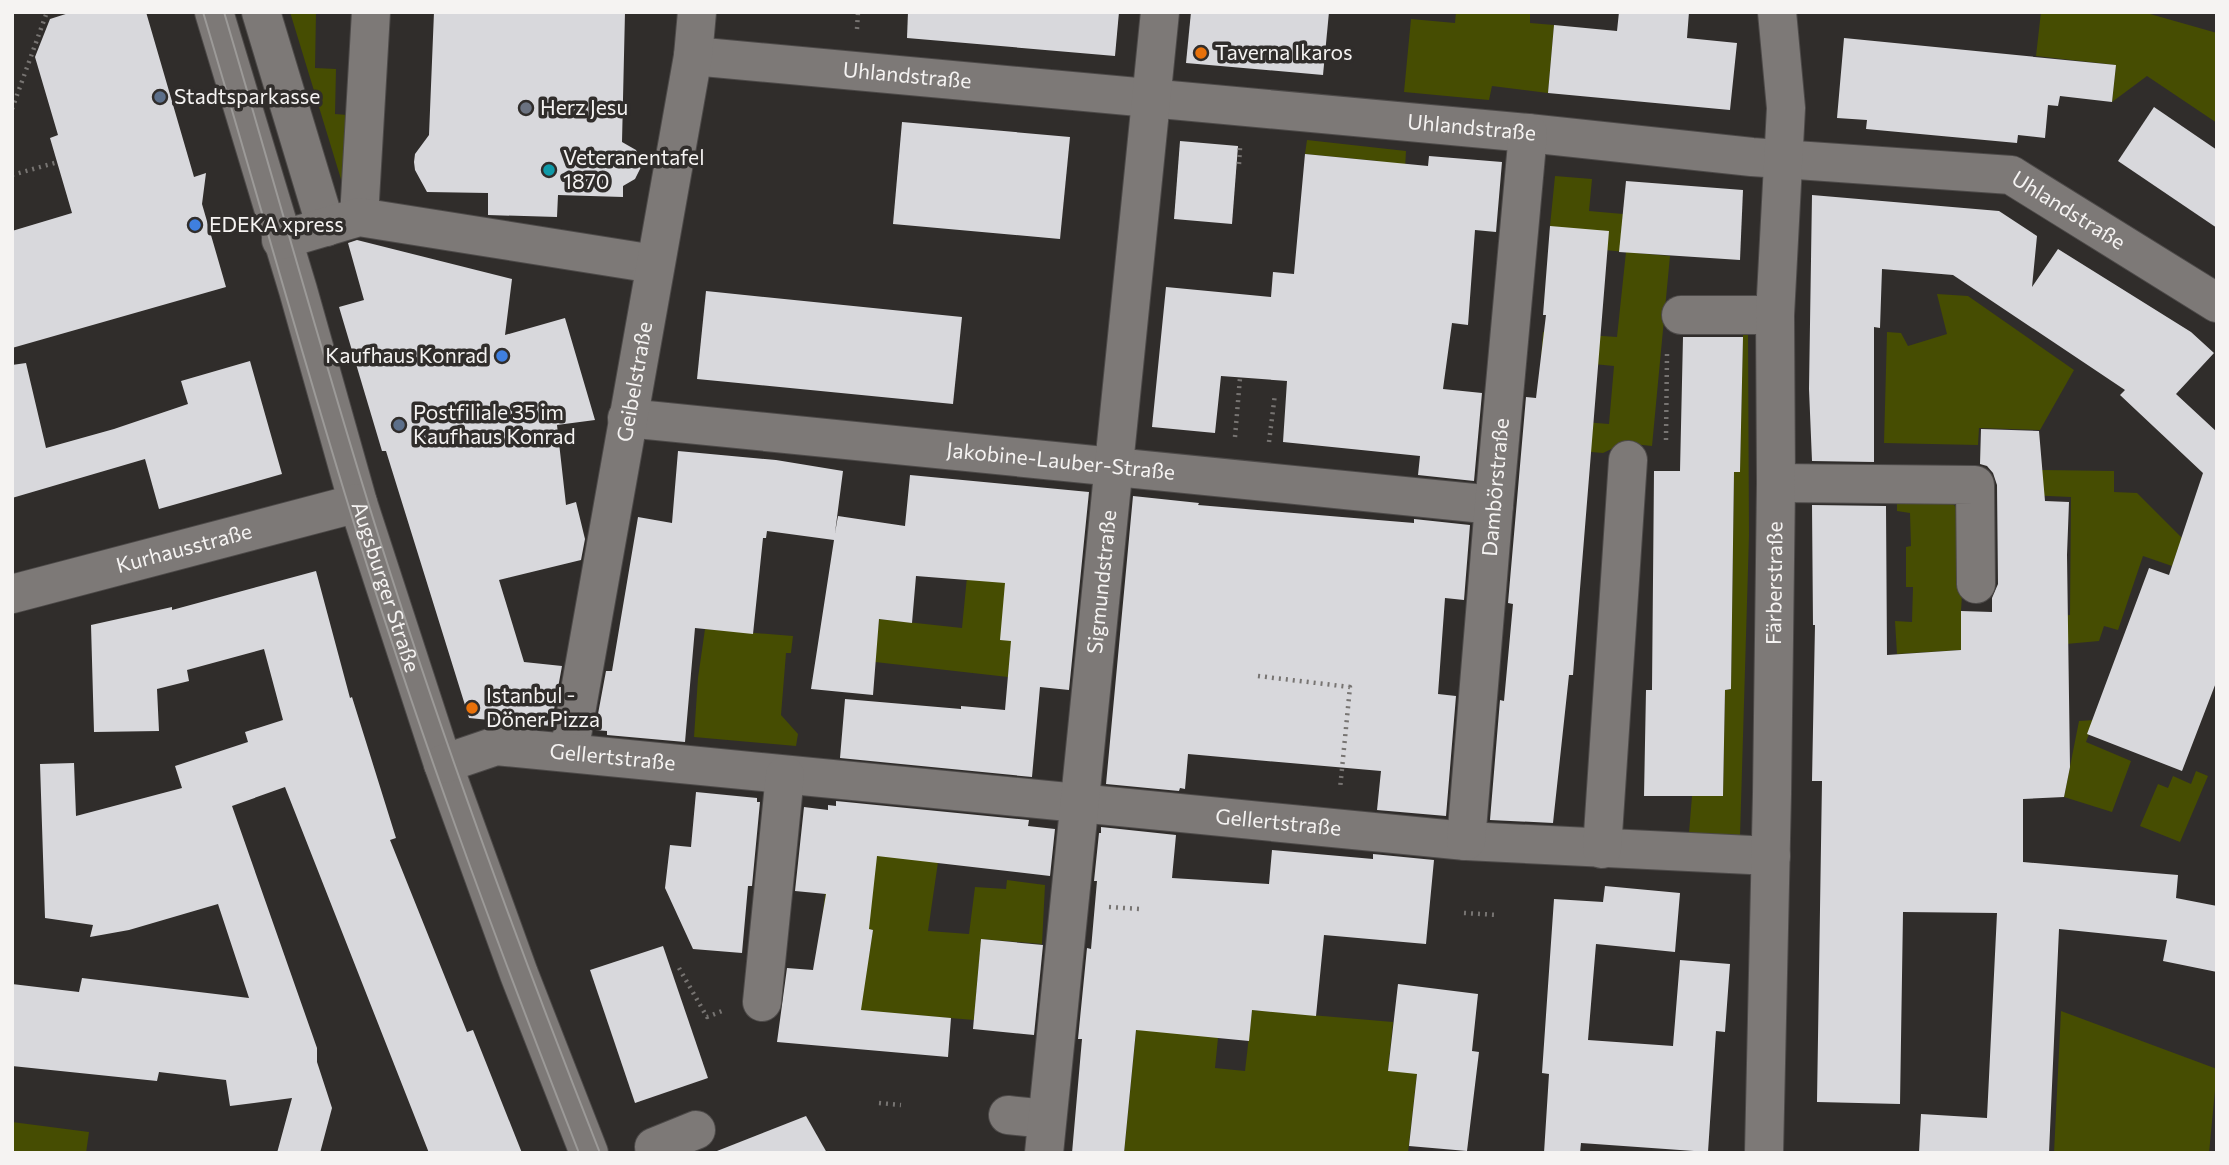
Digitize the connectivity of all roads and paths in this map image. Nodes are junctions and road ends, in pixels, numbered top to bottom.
1 (47, 12) edge
2 (214, 12) edge
3 (261, 12) edge
4 (370, 12) edge
5 (697, 12) edge
6 (1160, 12) edge
7 (1776, 12) edge
8 (693, 56) junction
9 (1152, 99) junction
10 (12, 109) edge
11 (1528, 133) junction
12 (1782, 159) junction
13 (58, 162) dead end
14 (12, 175) edge
15 (342, 222) junction
16 (281, 240) junction
17 (654, 264) junction
18 (2217, 303) edge
19 (1774, 315) junction
20 (1681, 316) joint
21 (1240, 378) dead end
22 (627, 418) junction
23 (1666, 447) dead end
24 (1628, 460) dead end
25 (1115, 467) junction
26 (1232, 479) junction
27 (1776, 483) junction
28 (358, 503) junction
29 (1494, 505) junction
30 (1976, 584) dead end
31 (12, 594) edge
32 (1258, 676) dead end
33 (569, 752) junction
34 (443, 764) junction
35 (785, 775) junction
36 (1079, 803) junction
37 (1336, 828) junction
38 (1466, 841) junction
39 (1602, 849) junction
40 (1770, 856) junction
41 (1464, 913) dead end
42 (1498, 915) dead end
43 (679, 968) dead end
44 (763, 997) joint
45 (879, 1103) dead end
46 (901, 1105) dead end
47 (1008, 1115) dead end
48 (696, 1130) dead end
49 (1046, 1136) edge
50 (654, 1147) dead end
51 (589, 1153) edge
52 (1764, 1153) edge

1 - 10 path
2 - 16 street, Augsburger Straße
3 - 15 street
4 - 15 street
5 - 8 street, Geibelstraße
6 - 9 street, Sigmundstraße
7 - 12 street, Färberstraße
8 - 9 street, Uhlandstraße
8 - 17 street, Geibelstraße
9 - 11 street, Uhlandstraße
9 - 25 street, Sigmundstraße
11 - 12 street, Uhlandstraße
11 - 29 street, Dambörstraße
12 - 18 street, Uhlandstraße
12 - 19 street, Färberstraße
13 - 14 path
15 - 16 street
15 - 17 street
16 - 28 street, Augsburger Straße
17 - 22 street, Geibelstraße
19 - 20 street
19 - 27 street, Färberstraße
20 - 23 path
21 - 26 path
22 - 25 street, Jakobine-Lauber-Straße
22 - 33 street, Geibelstraße
24 - 39 street
25 - 26 street, Jakobine-Lauber-Straße
25 - 36 street, Sigmundstraße
26 - 29 street, Jakobine-Lauber-Straße
27 - 30 street
27 - 40 street, Färberstraße
28 - 31 street, Kurhausstraße
28 - 34 street, Augsburger Straße
29 - 38 street, Dambörstraße
32 - 37 path
33 - 34 street, Gellertstraße
33 - 35 street, Gellertstraße
34 - 51 street, Augsburger Straße
35 - 36 street, Gellertstraße
35 - 44 street
36 - 37 street, Gellertstraße
36 - 49 street, Sigmundstraße
37 - 38 street, Gellertstraße
38 - 39 street, Gellertstraße
39 - 40 street, Gellertstraße
40 - 52 street, Färberstraße
41 - 42 path
43 - 44 path
45 - 46 path
47 - 49 street
48 - 50 street

